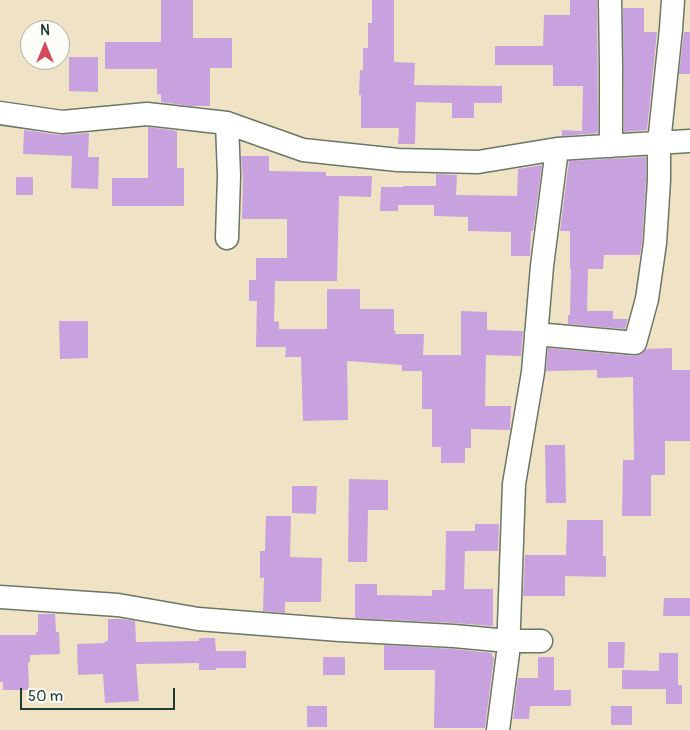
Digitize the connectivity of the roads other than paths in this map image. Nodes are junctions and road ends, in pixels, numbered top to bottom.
1 (610, 0) edge
2 (673, 0) edge
3 (0, 113) edge
4 (227, 124) junction
5 (690, 141) edge
6 (659, 143) junction
7 (611, 146) junction
8 (557, 149) junction
9 (227, 238) dead end
10 (536, 334) junction
11 (0, 597) edge
12 (508, 641) junction
13 (542, 641) dead end
14 (498, 730) edge

1 - 7 street
2 - 6 street
3 - 4 street
4 - 8 street
4 - 9 street
5 - 6 street
6 - 7 street
6 - 10 street
7 - 8 street
8 - 10 street
10 - 12 street
11 - 12 street
12 - 13 street
12 - 14 street

